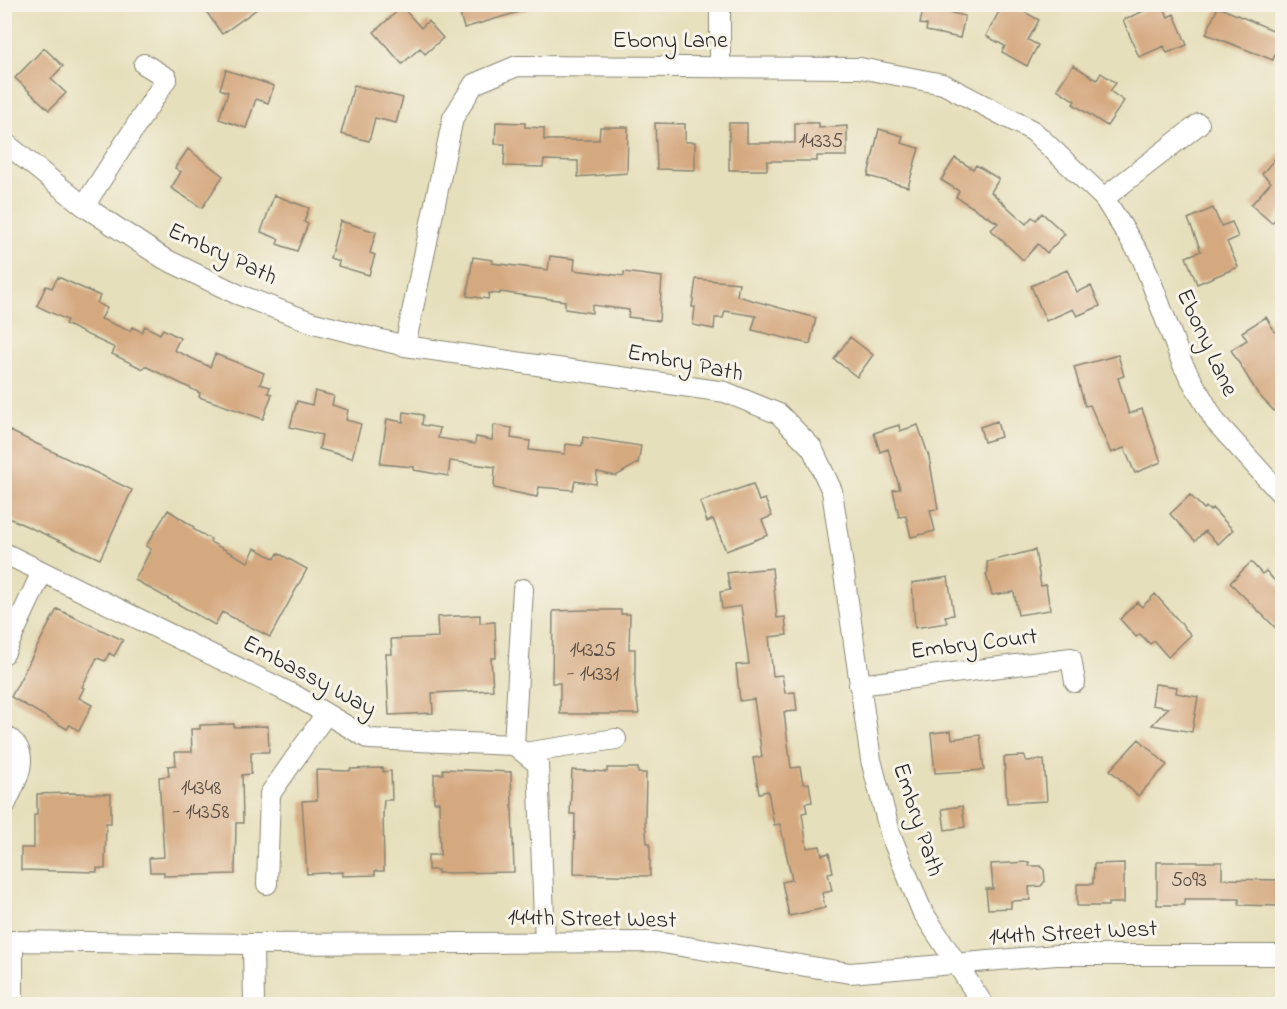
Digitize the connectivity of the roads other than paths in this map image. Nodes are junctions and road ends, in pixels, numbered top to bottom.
1 (720, 4) edge
2 (144, 64) dead end
3 (720, 67) junction
4 (1199, 124) dead end
5 (4, 142) edge
6 (1104, 198) junction
7 (84, 206) junction
8 (405, 346) junction
9 (1282, 495) edge
10 (4, 553) edge
11 (42, 572) junction
12 (523, 589) dead end
13 (4, 654) edge
14 (1075, 682) dead end
15 (859, 685) junction
16 (326, 714) junction
17 (4, 735) edge
18 (616, 739) dead end
19 (519, 749) junction
20 (4, 808) edge
21 (267, 884) dead end
22 (9, 941) edge
23 (545, 943) junction
24 (253, 944) junction
25 (1282, 955) edge
26 (958, 966) junction
27 (13, 1005) edge
28 (254, 1005) edge
29 (983, 1005) edge

1 - 3 street
2 - 7 street
3 - 6 street, Ebony Lane
3 - 8 street, Ebony Lane
4 - 6 street
5 - 7 street, Embry Path
6 - 9 street, Ebony Lane
7 - 8 street, Embry Path
8 - 15 street, Embry Path
10 - 11 street, Embassy Way
11 - 13 street
11 - 16 street, Embassy Way
12 - 19 street
14 - 15 street, Embry Court
15 - 26 street, Embry Path
16 - 19 street, Embassy Way
16 - 21 street
17 - 20 street
18 - 19 street, Embassy Way
19 - 23 street
22 - 24 street, 144th Street West
22 - 27 street
23 - 24 street, 144th Street West
23 - 26 street, 144th Street West
24 - 28 street
25 - 26 street, 144th Street West
26 - 29 street, Embry Path

